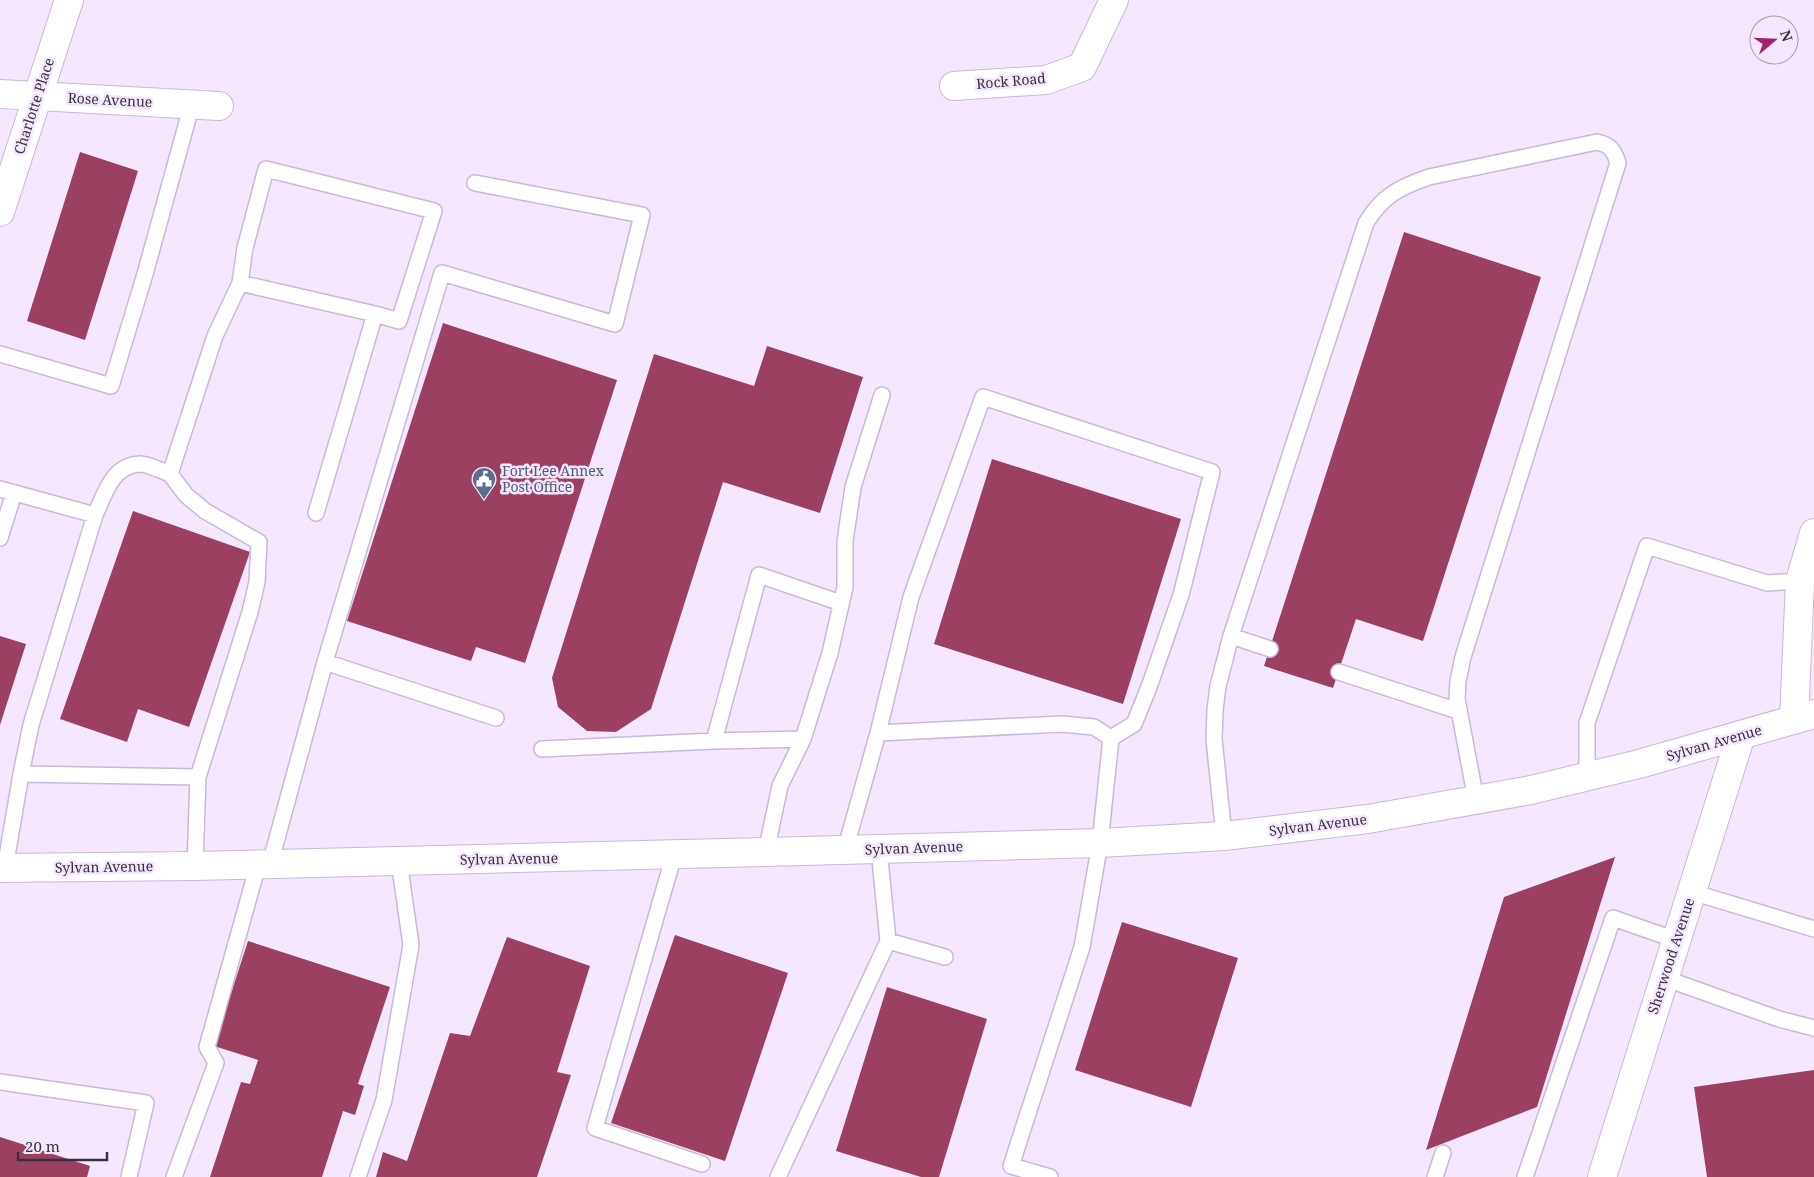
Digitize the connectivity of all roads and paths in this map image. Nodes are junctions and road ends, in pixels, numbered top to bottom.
1 (69, 0) edge
2 (1114, 0) edge
3 (954, 86) dead end
4 (0, 94) edge
5 (37, 96) junction
6 (192, 104) junction
7 (219, 106) dead end
8 (475, 183) dead end
9 (0, 212) edge
10 (240, 283) junction
11 (375, 314) junction
12 (0, 354) edge
13 (882, 395) dead end
14 (170, 474) junction
15 (7, 491) edge
16 (316, 513) dead end
17 (95, 515) junction
18 (1814, 533) edge
19 (0, 538) edge
20 (1800, 581) junction
21 (841, 602) junction
22 (1231, 636) junction
23 (1270, 649) dead end
24 (325, 662) junction
25 (1339, 672) dead end
26 (1458, 711) junction
27 (1804, 717) edge
28 (496, 718) dead end
29 (878, 733) junction
30 (1741, 735) junction
31 (1111, 738) junction
32 (803, 739) junction
33 (714, 741) junction
34 (542, 749) dead end
35 (21, 774) junction
36 (198, 777) junction
37 (1587, 777) junction
38 (1476, 800) junction
39 (1224, 836) junction
40 (1100, 843) junction
41 (879, 849) junction
42 (845, 850) junction
43 (766, 852) junction
44 (674, 855) junction
45 (399, 862) junction
46 (264, 865) junction
47 (195, 866) junction
48 (3, 868) edge
49 (1692, 892) junction
50 (1814, 929) edge
51 (1676, 940) junction
52 (888, 941) junction
53 (945, 957) dead end
54 (1664, 978) junction
55 (1814, 1028) edge
56 (0, 1082) edge
57 (1443, 1153) dead end
58 (702, 1164) dead end
59 (129, 1177) edge
60 (174, 1177) edge
61 (358, 1177) edge
62 (778, 1177) edge
63 (1050, 1177) edge
64 (1435, 1177) edge
65 (1525, 1177) edge
66 (1602, 1177) edge

1 - 5 main road, Charlotte Place
2 - 3 main road, Rock Road
4 - 5 main road, Rose Avenue
5 - 6 main road, Rose Avenue
5 - 9 main road, Charlotte Place
6 - 7 main road, Rose Avenue
6 - 12 lane
8 - 24 lane
10 - 11 lane
10 - 11 lane
10 - 14 lane
11 - 16 lane
13 - 21 lane
14 - 17 lane
14 - 36 lane
15 - 17 lane
15 - 19 lane
17 - 35 lane
18 - 20 main road
20 - 27 main road
20 - 37 lane
21 - 32 lane
21 - 33 lane
22 - 23 lane
22 - 26 lane
22 - 39 lane
24 - 28 lane
24 - 46 lane
25 - 26 lane
26 - 38 lane
27 - 30 main road, Sylvan Avenue
29 - 31 lane
29 - 31 lane
29 - 42 lane
30 - 37 main road, Sylvan Avenue
30 - 49 main road, Sherwood Avenue
31 - 40 lane
32 - 33 lane
32 - 43 lane
33 - 34 lane
35 - 36 lane
35 - 48 lane
36 - 47 lane
37 - 38 main road, Sylvan Avenue
38 - 39 main road, Sylvan Avenue
39 - 40 main road, Sylvan Avenue
40 - 41 main road, Sylvan Avenue
40 - 63 lane
41 - 42 main road, Sylvan Avenue
41 - 52 lane
42 - 43 main road, Sylvan Avenue
43 - 44 main road, Sylvan Avenue
44 - 45 main road, Sylvan Avenue
44 - 58 lane
45 - 46 main road, Sylvan Avenue
45 - 61 lane
46 - 47 main road, Sylvan Avenue
46 - 60 lane
47 - 48 main road, Sylvan Avenue
49 - 50 lane
49 - 51 main road, Sherwood Avenue
51 - 54 main road, Sherwood Avenue
51 - 65 lane
52 - 53 lane
52 - 62 lane
54 - 55 lane
54 - 66 main road, Sherwood Avenue
56 - 59 lane
57 - 64 lane

